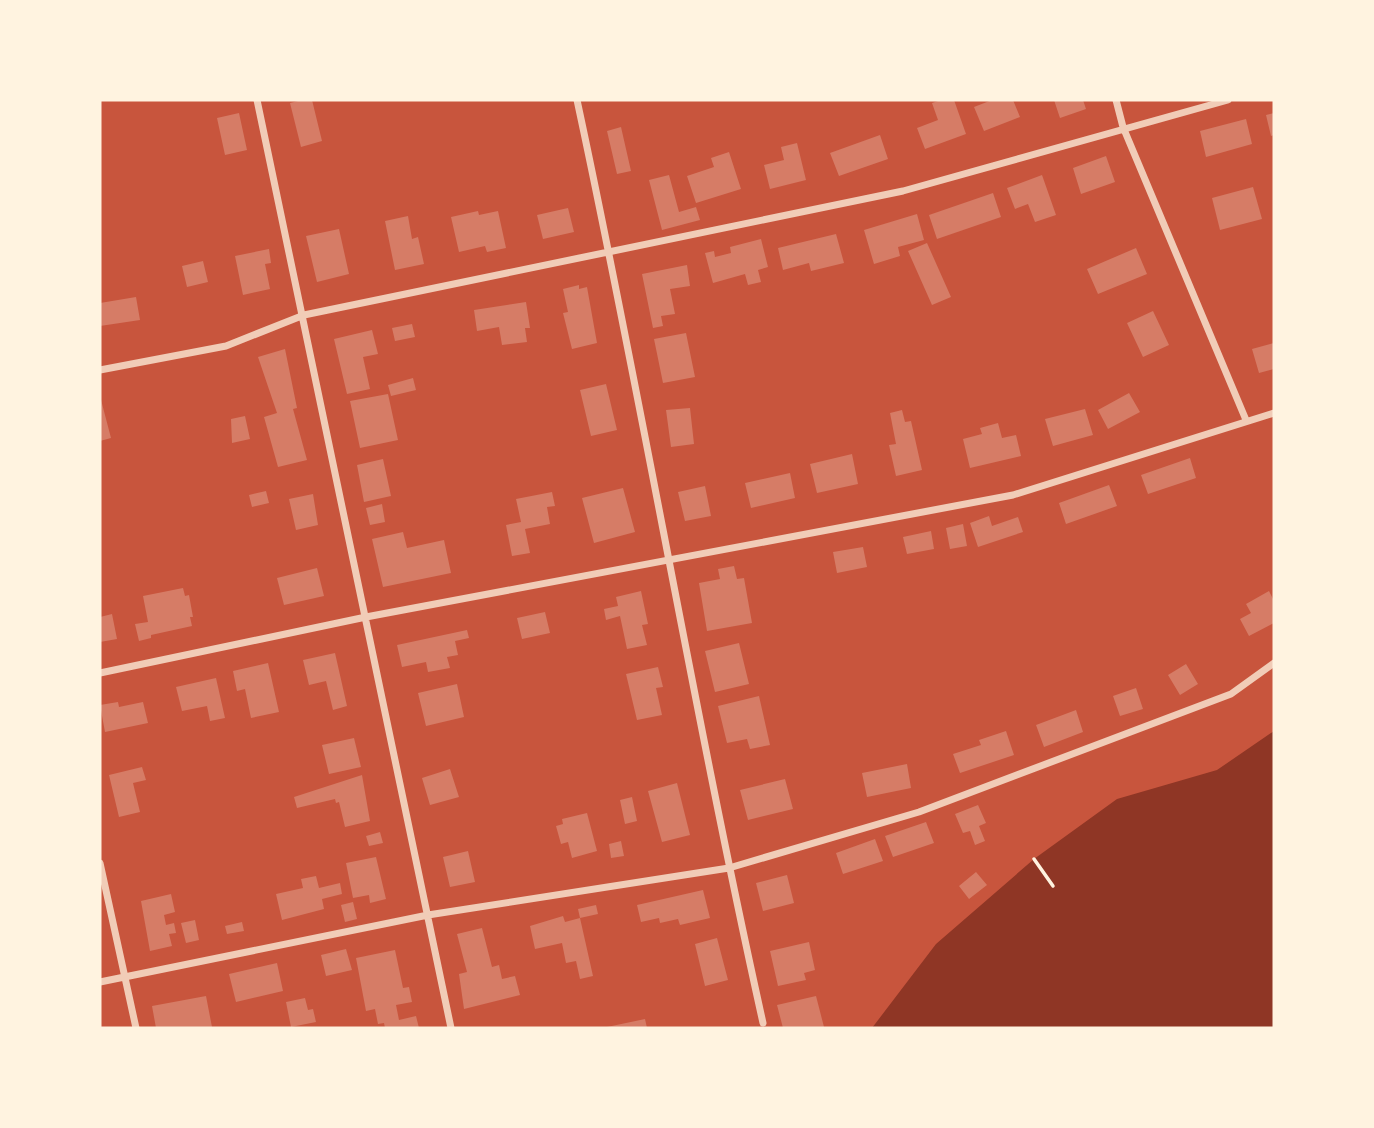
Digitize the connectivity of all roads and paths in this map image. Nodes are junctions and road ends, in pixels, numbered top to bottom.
1 (257, 100) edge
2 (577, 100) edge
3 (1116, 100) edge
4 (1228, 100) edge
5 (1123, 127) junction
6 (610, 250) junction
7 (304, 315) junction
8 (100, 370) edge
9 (1274, 414) edge
10 (1247, 420) junction
11 (667, 559) junction
12 (366, 617) junction
13 (1274, 663) edge
14 (100, 673) edge
15 (1034, 859) dead end
16 (100, 863) edge
17 (729, 869) junction
18 (1053, 886) dead end
19 (428, 915) junction
20 (124, 977) junction
21 (100, 982) edge
22 (763, 1023) dead end
23 (136, 1028) edge
24 (451, 1028) edge

1 - 7 street
2 - 6 street
3 - 5 street
4 - 5 street
5 - 6 street
5 - 10 street
6 - 7 street
6 - 11 street
7 - 8 street
7 - 12 street
9 - 10 street
10 - 11 street
11 - 12 street
11 - 17 street
12 - 14 street
12 - 19 street
13 - 17 street
15 - 18 path
16 - 20 street
17 - 19 street
17 - 22 street
19 - 20 street
19 - 24 street
20 - 21 street
20 - 23 street

